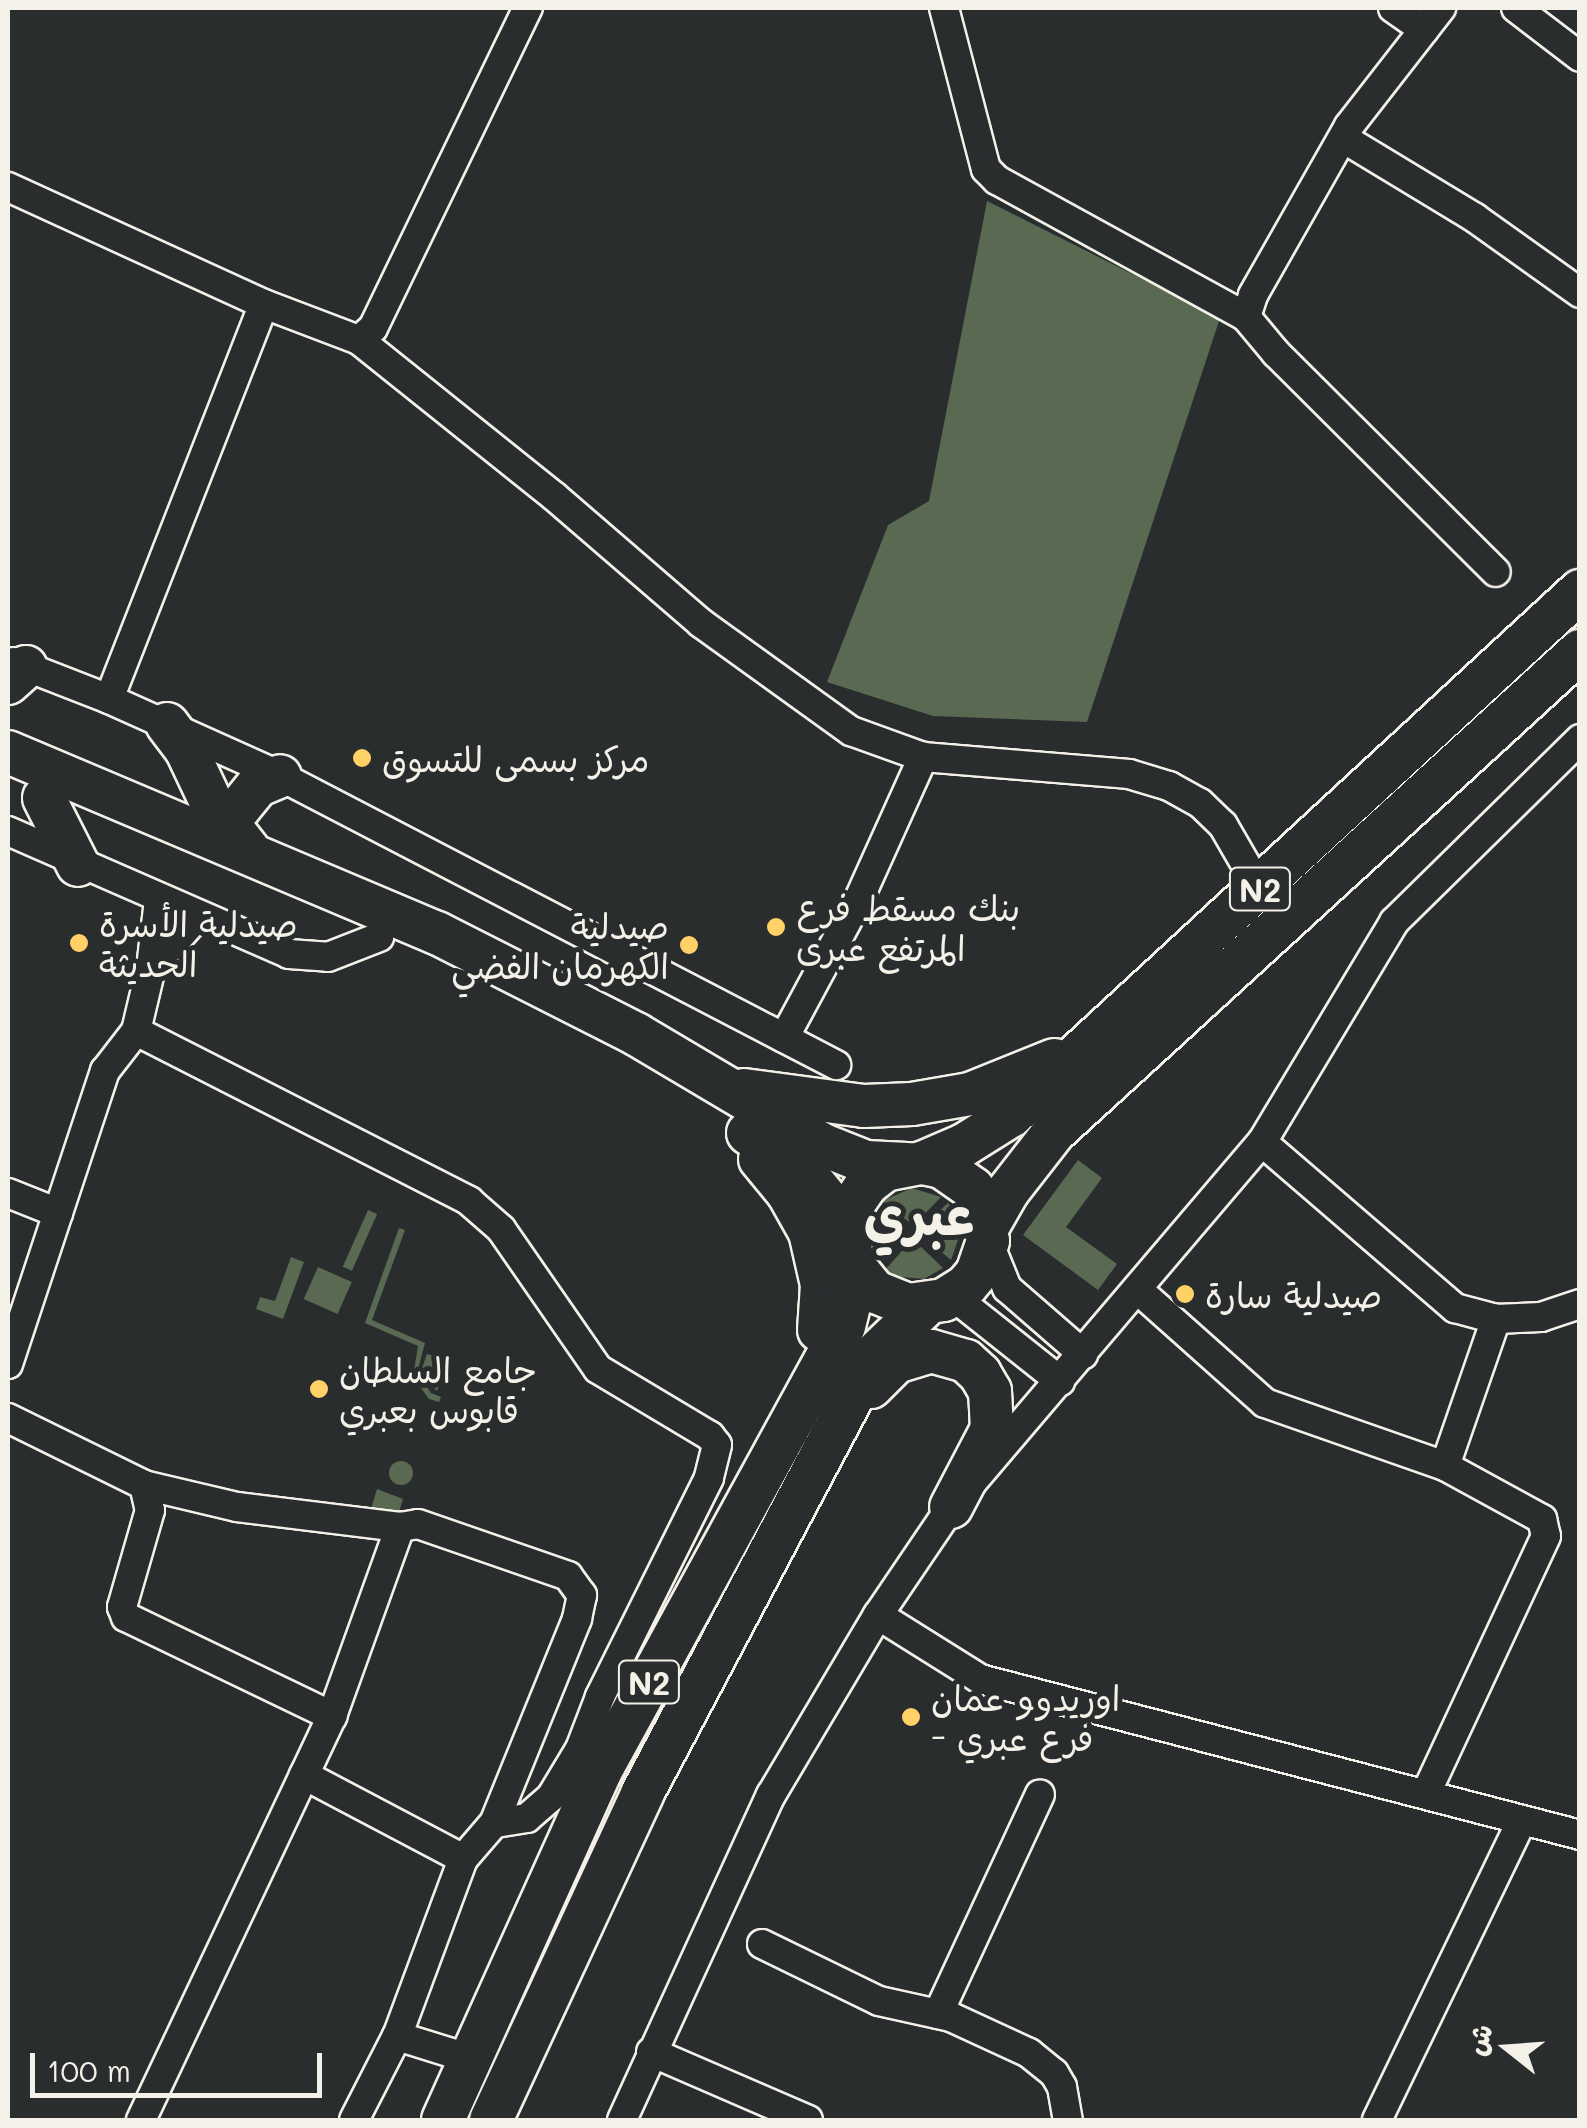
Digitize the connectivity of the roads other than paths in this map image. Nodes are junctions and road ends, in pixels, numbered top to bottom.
1 (528, 8) edge
2 (944, 8) edge
3 (1393, 8) edge
4 (1516, 8) edge
5 (1433, 18) edge
6 (1580, 58) edge
7 (1343, 138) junction
8 (8, 187) edge
9 (1580, 292) edge
10 (264, 304) junction
11 (1246, 317) junction
12 (359, 340) junction
13 (1496, 572) dead end
14 (1580, 590) edge
15 (1580, 651) edge
16 (13, 670) edge
17 (110, 699) junction
18 (166, 724) junction
19 (1580, 739) edge
20 (8, 752) edge
21 (923, 756) junction
22 (280, 776) junction
23 (26, 790) edge
24 (8, 831) edge
25 (240, 838) junction
26 (78, 865) junction
27 (1260, 889) junction
28 (159, 900) junction
29 (197, 917) junction
30 (378, 937) junction
31 (151, 968) junction
32 (1132, 1004) junction
33 (136, 1032) junction
34 (784, 1038) junction
35 (836, 1066) dead end
36 (717, 1099) junction
37 (1262, 1142) junction
38 (915, 1163) junction
39 (8, 1192) edge
40 (58, 1213) junction
41 (988, 1234) junction
42 (847, 1236) junction
43 (1138, 1289) junction
44 (940, 1301) junction
45 (1580, 1304) edge
46 (1496, 1319) junction
47 (1082, 1354) junction
48 (8, 1364) edge
49 (1060, 1381) junction
50 (8, 1418) edge
51 (834, 1429) junction
52 (772, 1459) junction
53 (1445, 1466) junction
54 (144, 1485) junction
55 (951, 1507) junction
56 (400, 1527) junction
57 (878, 1615) junction
58 (332, 1716) junction
59 (304, 1774) junction
60 (1040, 1794) dead end
61 (1426, 1794) junction
62 (1522, 1820) junction
63 (494, 1823) junction
64 (1580, 1834) edge
65 (463, 1859) junction
66 (762, 1944) dead end
67 (938, 2014) junction
68 (397, 2036) junction
69 (652, 2052) junction
70 (470, 2059) junction
71 (141, 2120) edge
72 (354, 2120) edge
73 (442, 2120) edge
74 (491, 2120) edge
75 (622, 2120) edge
76 (808, 2120) edge
77 (1068, 2120) edge
78 (1377, 2120) edge

1 - 12 street
2 - 11 street
3 - 5 street
4 - 6 street
5 - 7 street
7 - 9 street
7 - 11 street
8 - 10 street
10 - 12 street
10 - 17 street
11 - 13 street
12 - 21 street
14 - 27 highway, N2
15 - 41 highway, N2
16 - 17 street
17 - 18 street
18 - 22 street
18 - 25 highway
19 - 37 street
20 - 25 highway
21 - 27 street
21 - 34 street
22 - 25 highway
22 - 34 street
23 - 26 highway
23 - 30 highway
24 - 26 street
25 - 36 highway
26 - 28 street
27 - 32 highway, N2
28 - 29 street
28 - 31 street
29 - 30 street
29 - 31 street
30 - 36 highway
31 - 33 street
32 - 36 highway
32 - 38 highway, N2
33 - 40 street
33 - 63 street
34 - 35 street
36 - 38 highway
36 - 42 highway
36 - 52 highway
37 - 43 street
37 - 46 street
38 - 41 highway
38 - 42 highway, N2
39 - 40 street
40 - 48 street
41 - 44 highway, N2
41 - 47 street
42 - 44 highway
42 - 52 highway, N2
43 - 47 street
43 - 53 street
44 - 49 street
44 - 51 highway, N2
45 - 46 street
46 - 53 street
47 - 49 street
49 - 55 street
50 - 54 street
51 - 55 highway
51 - 74 highway, N2
52 - 70 highway, N2
53 - 61 street
54 - 56 street
54 - 58 street
55 - 57 street
56 - 58 street
56 - 63 street
57 - 61 street
57 - 69 street
58 - 59 street
59 - 65 street
59 - 71 street
60 - 67 street
61 - 62 street
62 - 64 street
62 - 78 street
63 - 65 street
65 - 68 street
66 - 67 street
67 - 77 street
68 - 70 street
68 - 72 street
69 - 75 street
69 - 76 street
70 - 73 highway, N2

